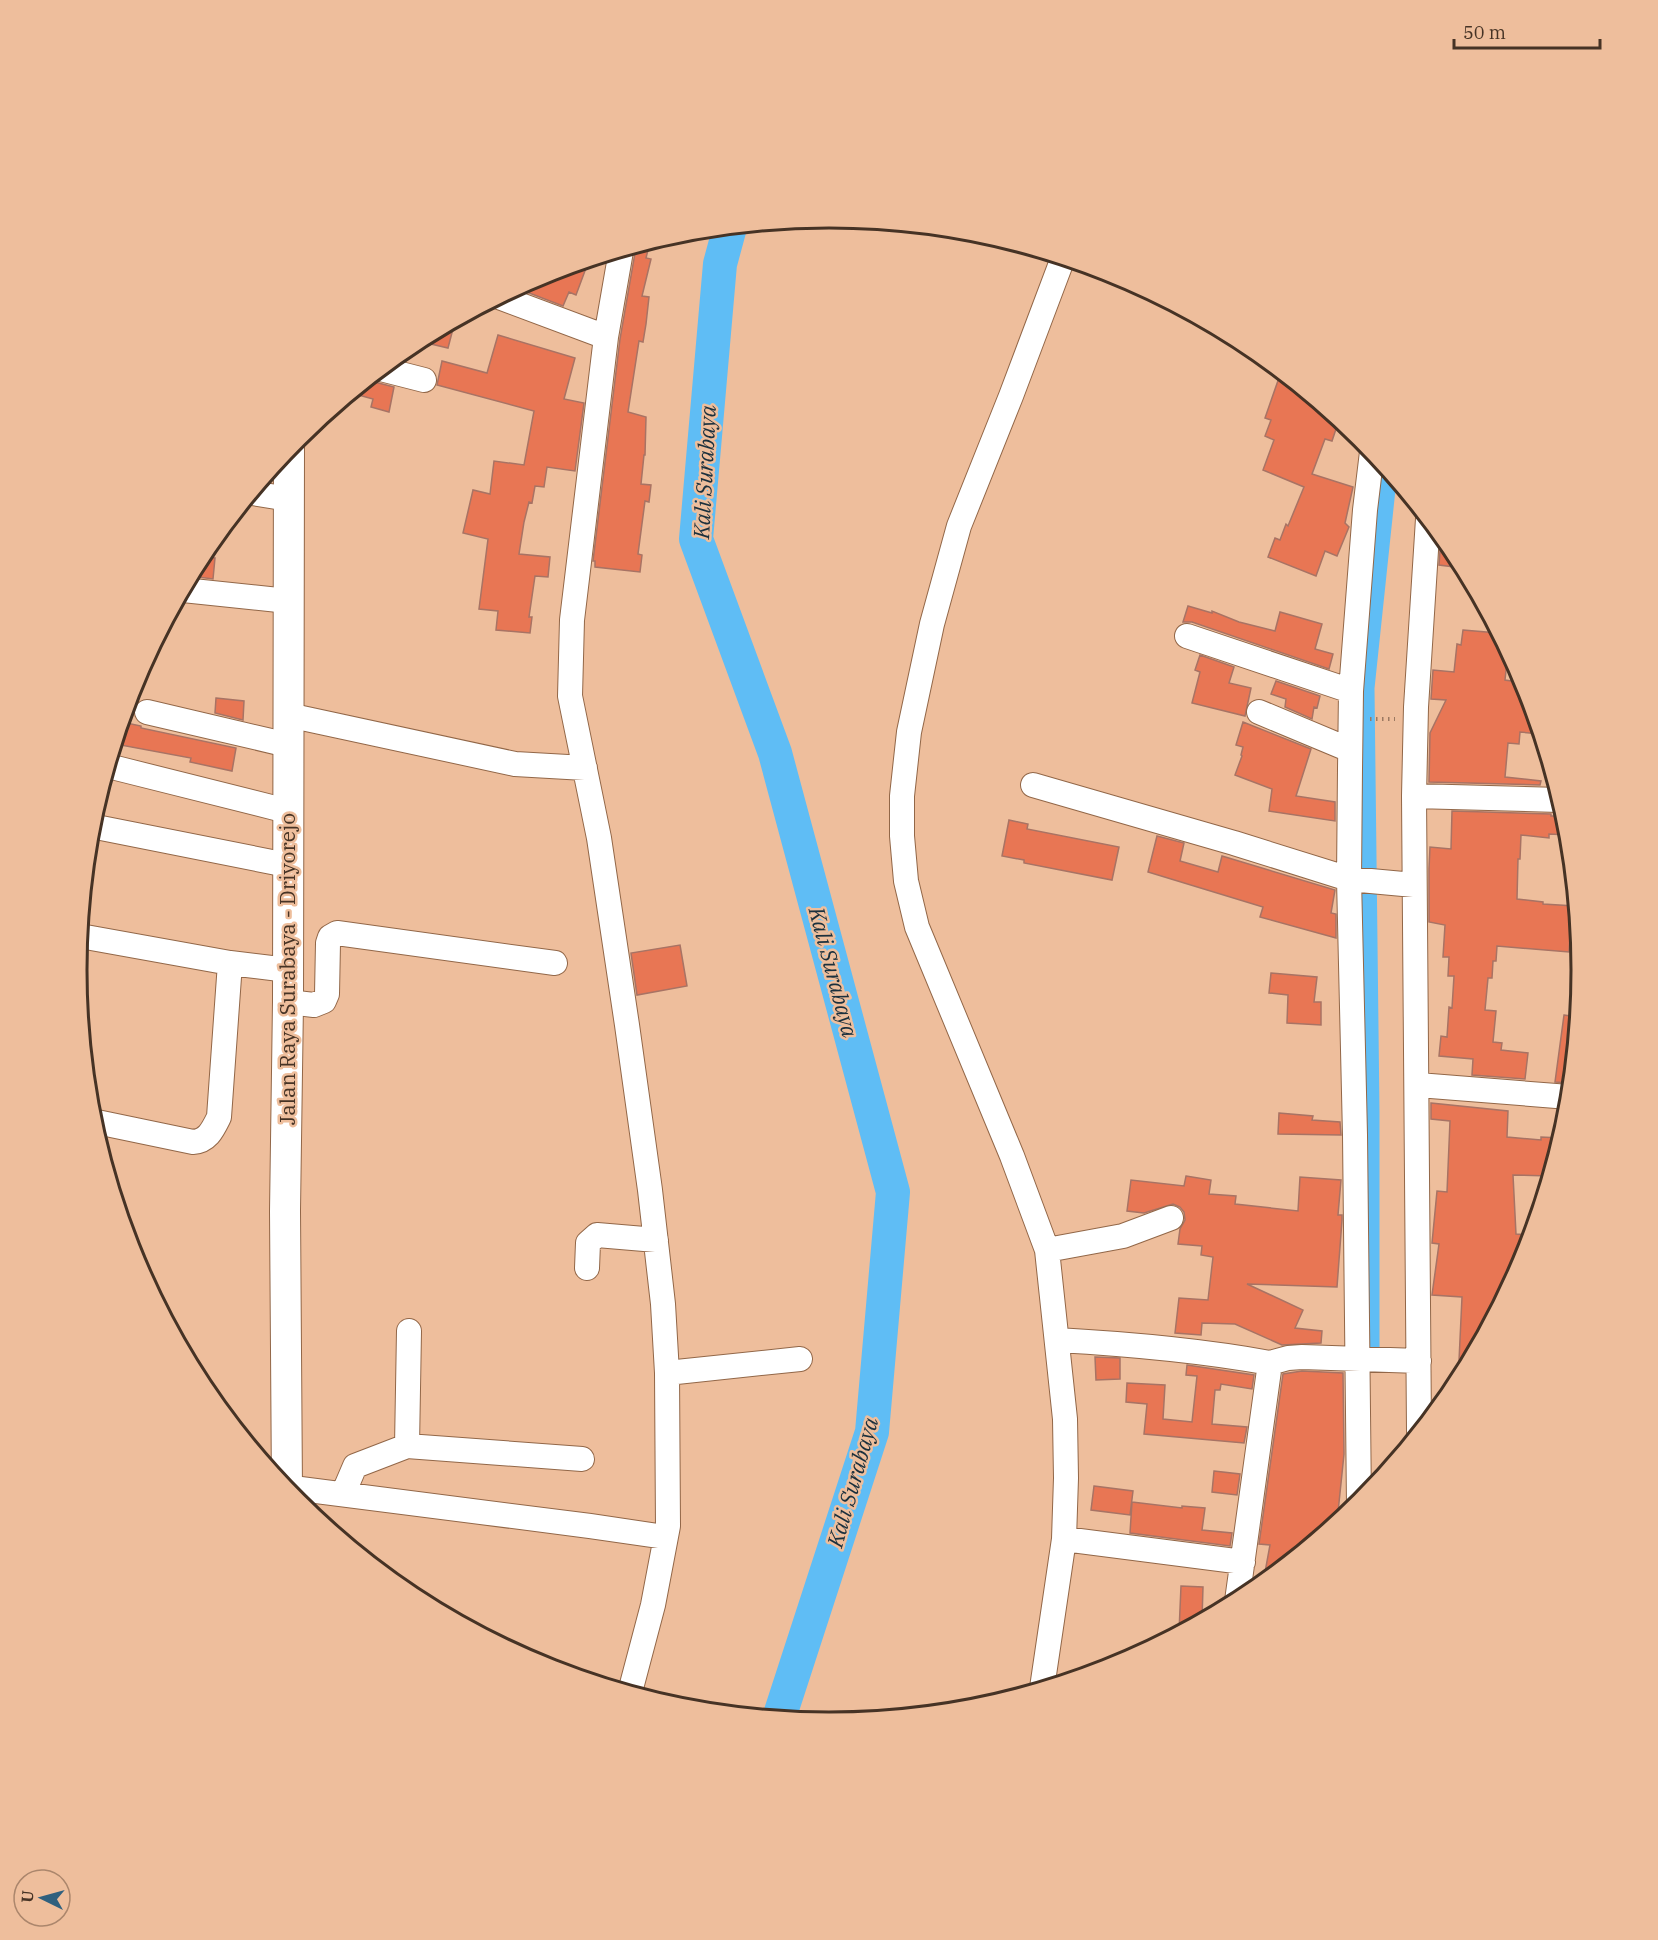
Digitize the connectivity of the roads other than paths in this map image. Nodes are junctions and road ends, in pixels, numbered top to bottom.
1 (620, 258) edge
2 (1060, 265) edge
3 (510, 301) edge
4 (606, 337) junction
5 (391, 371) edge
6 (424, 380) dead end
7 (289, 461) edge
8 (1371, 463) edge
9 (260, 494) edge
10 (289, 499) junction
11 (1427, 531) edge
12 (191, 591) edge
13 (288, 602) junction
14 (1187, 636) dead end
15 (1351, 691) junction
16 (147, 711) dead end
17 (1259, 712) dead end
18 (288, 716) junction
19 (288, 745) junction
20 (1350, 750) junction
21 (115, 768) edge
22 (585, 768) junction
23 (1033, 785) dead end
24 (1414, 796) junction
25 (1551, 800) edge
26 (287, 811) junction
27 (101, 828) edge
28 (287, 865) junction
29 (1354, 880) junction
30 (1408, 884) junction
31 (88, 937) edge
32 (230, 963) junction
33 (555, 963) dead end
34 (288, 970) junction
35 (288, 1002) junction
36 (1418, 1085) junction
37 (1560, 1097) edge
38 (103, 1123) edge
39 (1171, 1218) dead end
40 (656, 1240) junction
41 (1047, 1251) junction
42 (586, 1268) dead end
43 (409, 1331) dead end
44 (1057, 1340) junction
45 (1359, 1358) junction
46 (800, 1359) dead end
47 (1412, 1360) junction
48 (1270, 1363) junction
49 (667, 1373) junction
50 (1418, 1422) edge
51 (407, 1446) junction
52 (582, 1459) dead end
53 (286, 1475) edge
54 (299, 1489) edge
55 (1359, 1490) edge
56 (344, 1494) junction
57 (665, 1537) junction
58 (1065, 1539) junction
59 (1243, 1562) junction
60 (1240, 1588) edge
61 (1043, 1680) edge
62 (632, 1685) edge

1 - 4 street
2 - 41 street
3 - 4 street
4 - 22 street
5 - 6 street
7 - 10 main road, Jalan Raya Surabaya - Driyorejo
8 - 15 street
9 - 10 street
10 - 13 main road, Jalan Raya Surabaya - Driyorejo
11 - 24 street
12 - 13 street
13 - 18 main road, Jalan Raya Surabaya - Driyorejo
14 - 15 street
15 - 20 street
16 - 19 street
17 - 20 street
18 - 19 main road, Jalan Raya Surabaya - Driyorejo
18 - 22 street
19 - 26 main road, Jalan Raya Surabaya - Driyorejo
20 - 29 street
21 - 26 street
22 - 40 street
23 - 29 street
24 - 25 street
24 - 30 street
26 - 28 main road, Jalan Raya Surabaya - Driyorejo
27 - 28 street
28 - 34 main road, Jalan Raya Surabaya - Driyorejo
29 - 30 street
29 - 45 street
30 - 36 street
31 - 32 street
32 - 34 street
32 - 38 street
33 - 35 street
34 - 35 main road, Jalan Raya Surabaya - Driyorejo
35 - 53 main road, Jalan Raya Surabaya - Driyorejo
36 - 37 street
36 - 47 street
39 - 41 street
40 - 42 street
40 - 49 street
41 - 44 street
43 - 51 street
44 - 48 street
44 - 58 street
45 - 47 street
45 - 48 street
45 - 55 street
46 - 49 street
47 - 50 street
48 - 59 street
49 - 57 street
51 - 52 street
51 - 56 street
54 - 56 street
56 - 57 street
57 - 62 street
58 - 59 street
58 - 61 street
59 - 60 street

